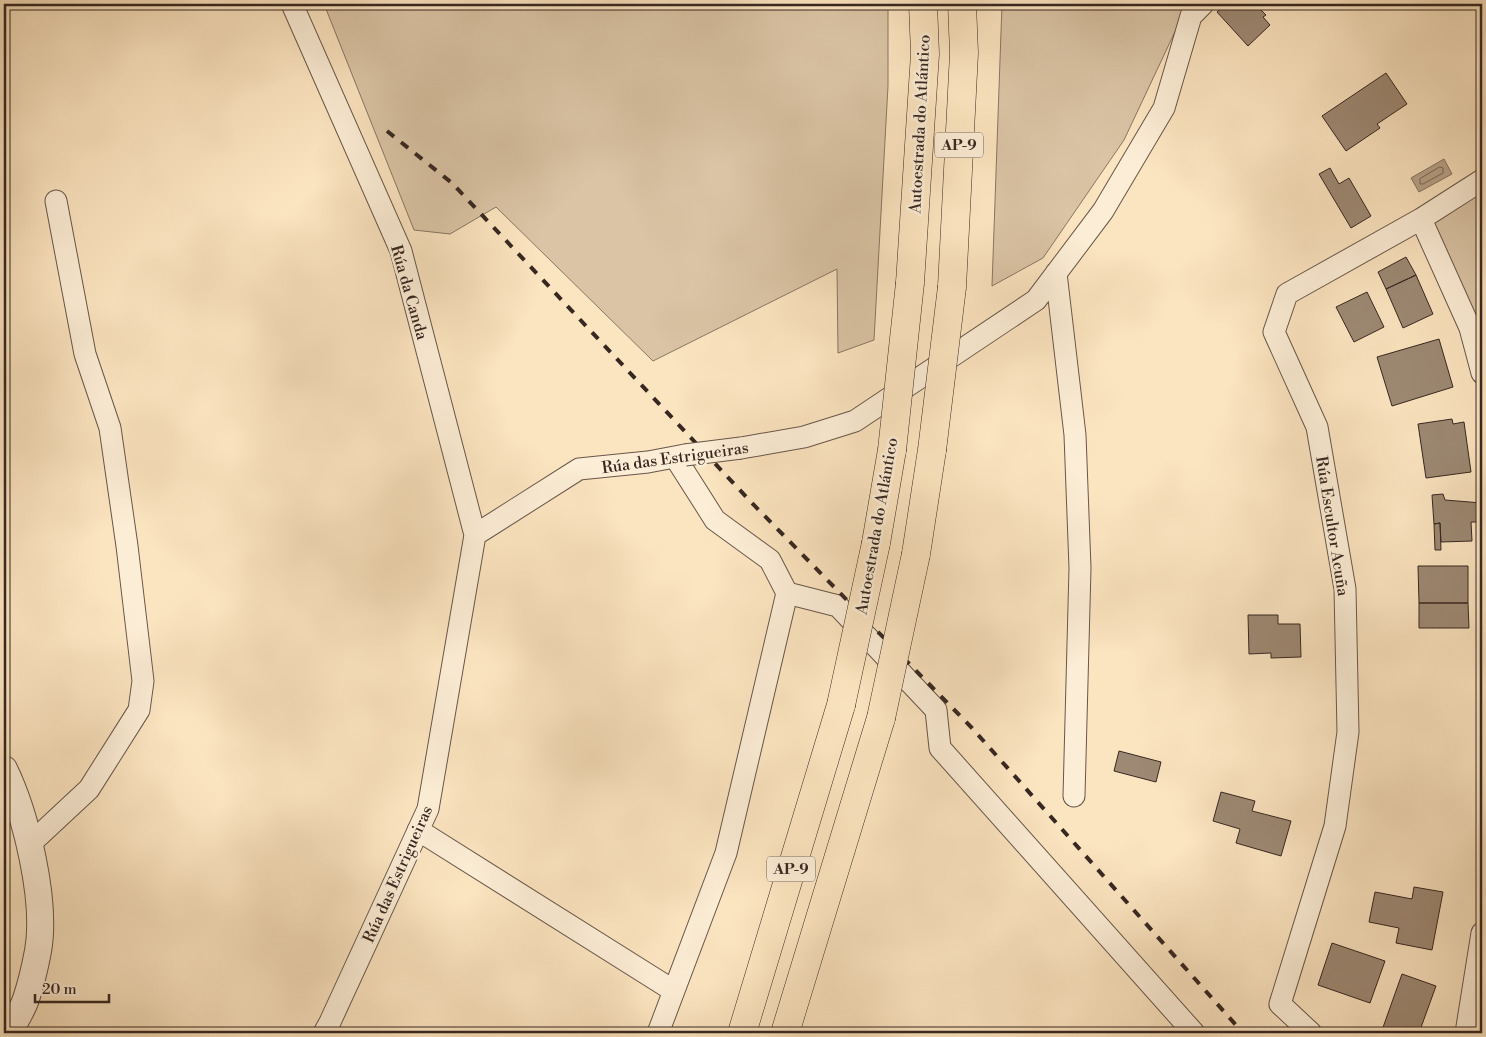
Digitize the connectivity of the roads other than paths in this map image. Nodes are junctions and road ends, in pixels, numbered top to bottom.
1 (292, 4) edge
2 (923, 4) edge
3 (962, 4) edge
4 (1203, 4) edge
5 (1482, 180) edge
6 (56, 201) dead end
7 (1421, 219) junction
8 (1056, 274) junction
9 (1482, 373) edge
10 (680, 456) junction
11 (474, 535) junction
12 (787, 593) junction
13 (4, 769) edge
14 (1074, 796) dead end
15 (418, 830) junction
16 (30, 844) junction
17 (1482, 933) edge
18 (674, 991) junction
19 (9, 1033) edge
20 (324, 1033) edge
21 (658, 1033) edge
22 (742, 1033) edge
23 (785, 1033) edge
24 (1194, 1033) edge
25 (1311, 1033) edge
26 (1466, 1033) edge

1 - 11 street, Rúa da Canda
2 - 22 highway, Autoestrada do Atlántico / AP-9, bridge
3 - 23 highway, AP-9, bridge
4 - 8 street, Rúa das Estrigueiras
5 - 7 street, Rúa Escultor Acuña
6 - 16 street
7 - 9 street
7 - 25 street, Rúa Escultor Acuña
8 - 10 street, Rúa das Estrigueiras, bridge
8 - 14 street
10 - 11 street, Rúa das Estrigueiras
10 - 12 street
11 - 15 street, Rúa das Estrigueiras
12 - 18 street
12 - 24 street
13 - 16 street
15 - 18 street
15 - 20 street, Rúa das Estrigueiras
16 - 19 street
17 - 26 street
18 - 21 street

